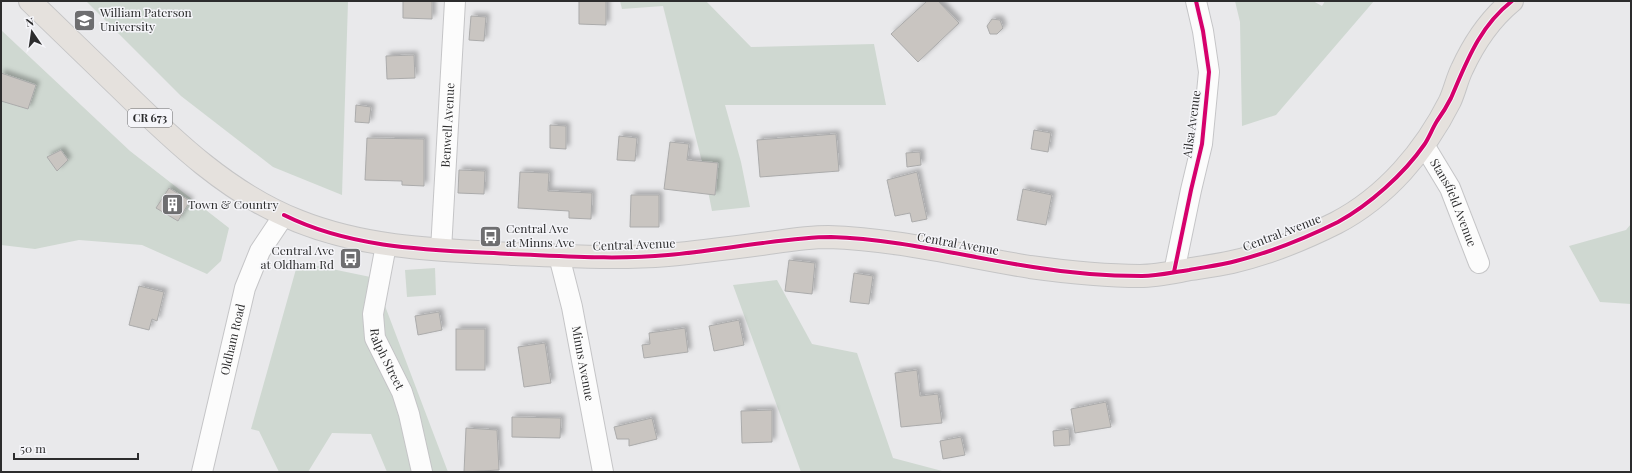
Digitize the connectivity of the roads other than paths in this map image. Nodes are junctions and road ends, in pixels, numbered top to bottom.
1 (30, 1) edge
2 (455, 1) edge
3 (1196, 1) edge
4 (1494, 1) edge
5 (1512, 1) edge
6 (1482, 35) junction
7 (1424, 145) junction
8 (284, 215) junction
9 (386, 245) junction
10 (442, 250) junction
11 (560, 256) junction
12 (1479, 263) dead end
13 (1174, 272) junction
14 (202, 472) edge
15 (422, 472) edge
16 (603, 472) edge

1 - 8 main road, CR 673
2 - 10 street, Benwell Avenue
3 - 13 street, Ailsa Avenue
4 - 6 street
5 - 6 main road, Central Avenue / CR 673
6 - 7 main road, Central Avenue / CR 673
7 - 12 street, Stansfield Avenue
7 - 13 main road, Central Avenue / CR 673
8 - 9 main road, Central Avenue / CR 673
8 - 14 street, Oldham Road
9 - 10 main road, Central Avenue / CR 673
9 - 15 street, Ralph Street
10 - 11 main road, Central Avenue / CR 673
11 - 13 main road, Central Avenue / CR 673
11 - 16 street, Minns Avenue

